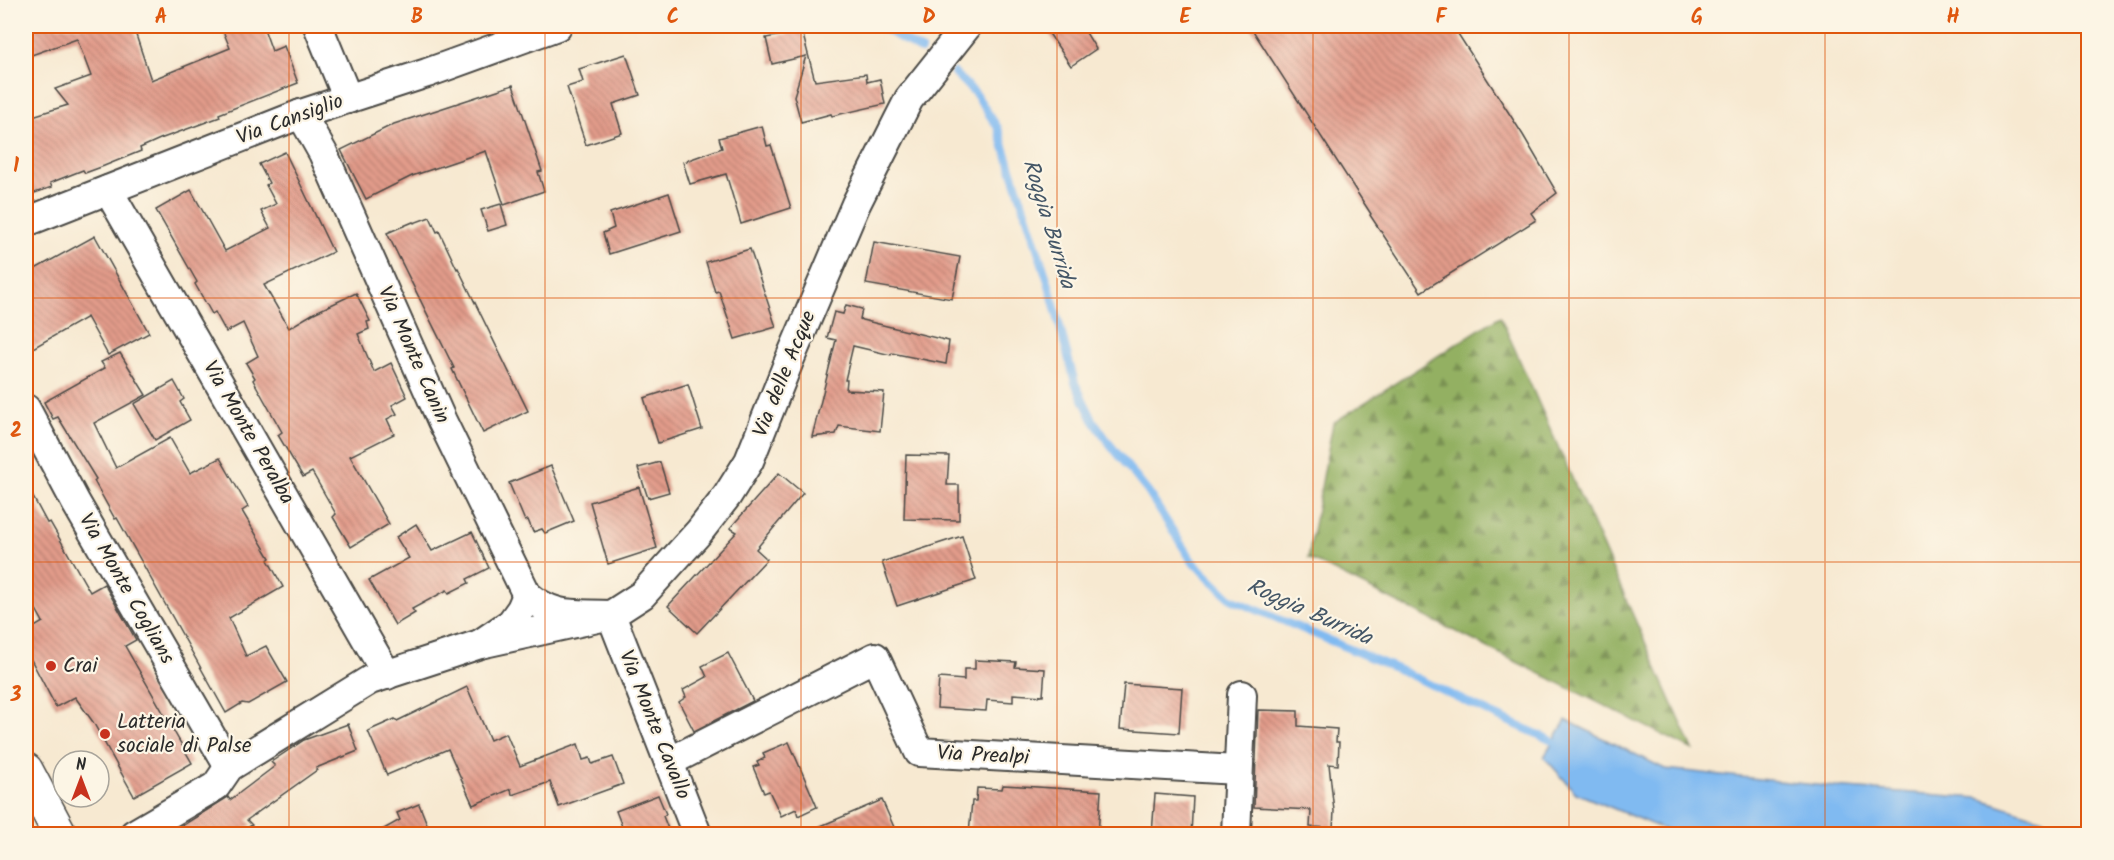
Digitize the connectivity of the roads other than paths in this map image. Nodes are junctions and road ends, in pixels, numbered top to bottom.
1 (318, 26) edge
2 (557, 26) edge
3 (968, 26) edge
4 (348, 99) junction
5 (301, 114) junction
6 (108, 190) junction
7 (26, 222) edge
8 (26, 409) edge
9 (527, 594) junction
10 (610, 615) junction
11 (480, 644) junction
12 (387, 675) junction
13 (1242, 695) dead end
14 (669, 762) junction
15 (229, 766) junction
16 (26, 770) edge
17 (1237, 770) junction
18 (60, 834) edge
19 (134, 834) edge
20 (697, 834) edge
21 (1236, 834) edge

1 - 4 street
2 - 4 street, Via Cansiglio
3 - 10 street, Via delle Acque
4 - 5 street, Via Cansiglio
5 - 6 street, Via Cansiglio
5 - 9 street, Via Monte Canin
6 - 7 street, Via Cansiglio
6 - 12 street, Via Monte Peralba
8 - 15 street, Via Monte Coglians
9 - 10 street
9 - 11 street, Via delle Acque
10 - 11 street, Via delle Acque
10 - 14 street, Via Monte Cavallo
11 - 12 street, Via delle Acque
12 - 15 street, Via delle Acque
13 - 17 street
14 - 17 street, Via Prealpi
14 - 20 street, Via Monte Cavallo
15 - 19 street, Via delle Acque
16 - 18 main road
17 - 21 street

